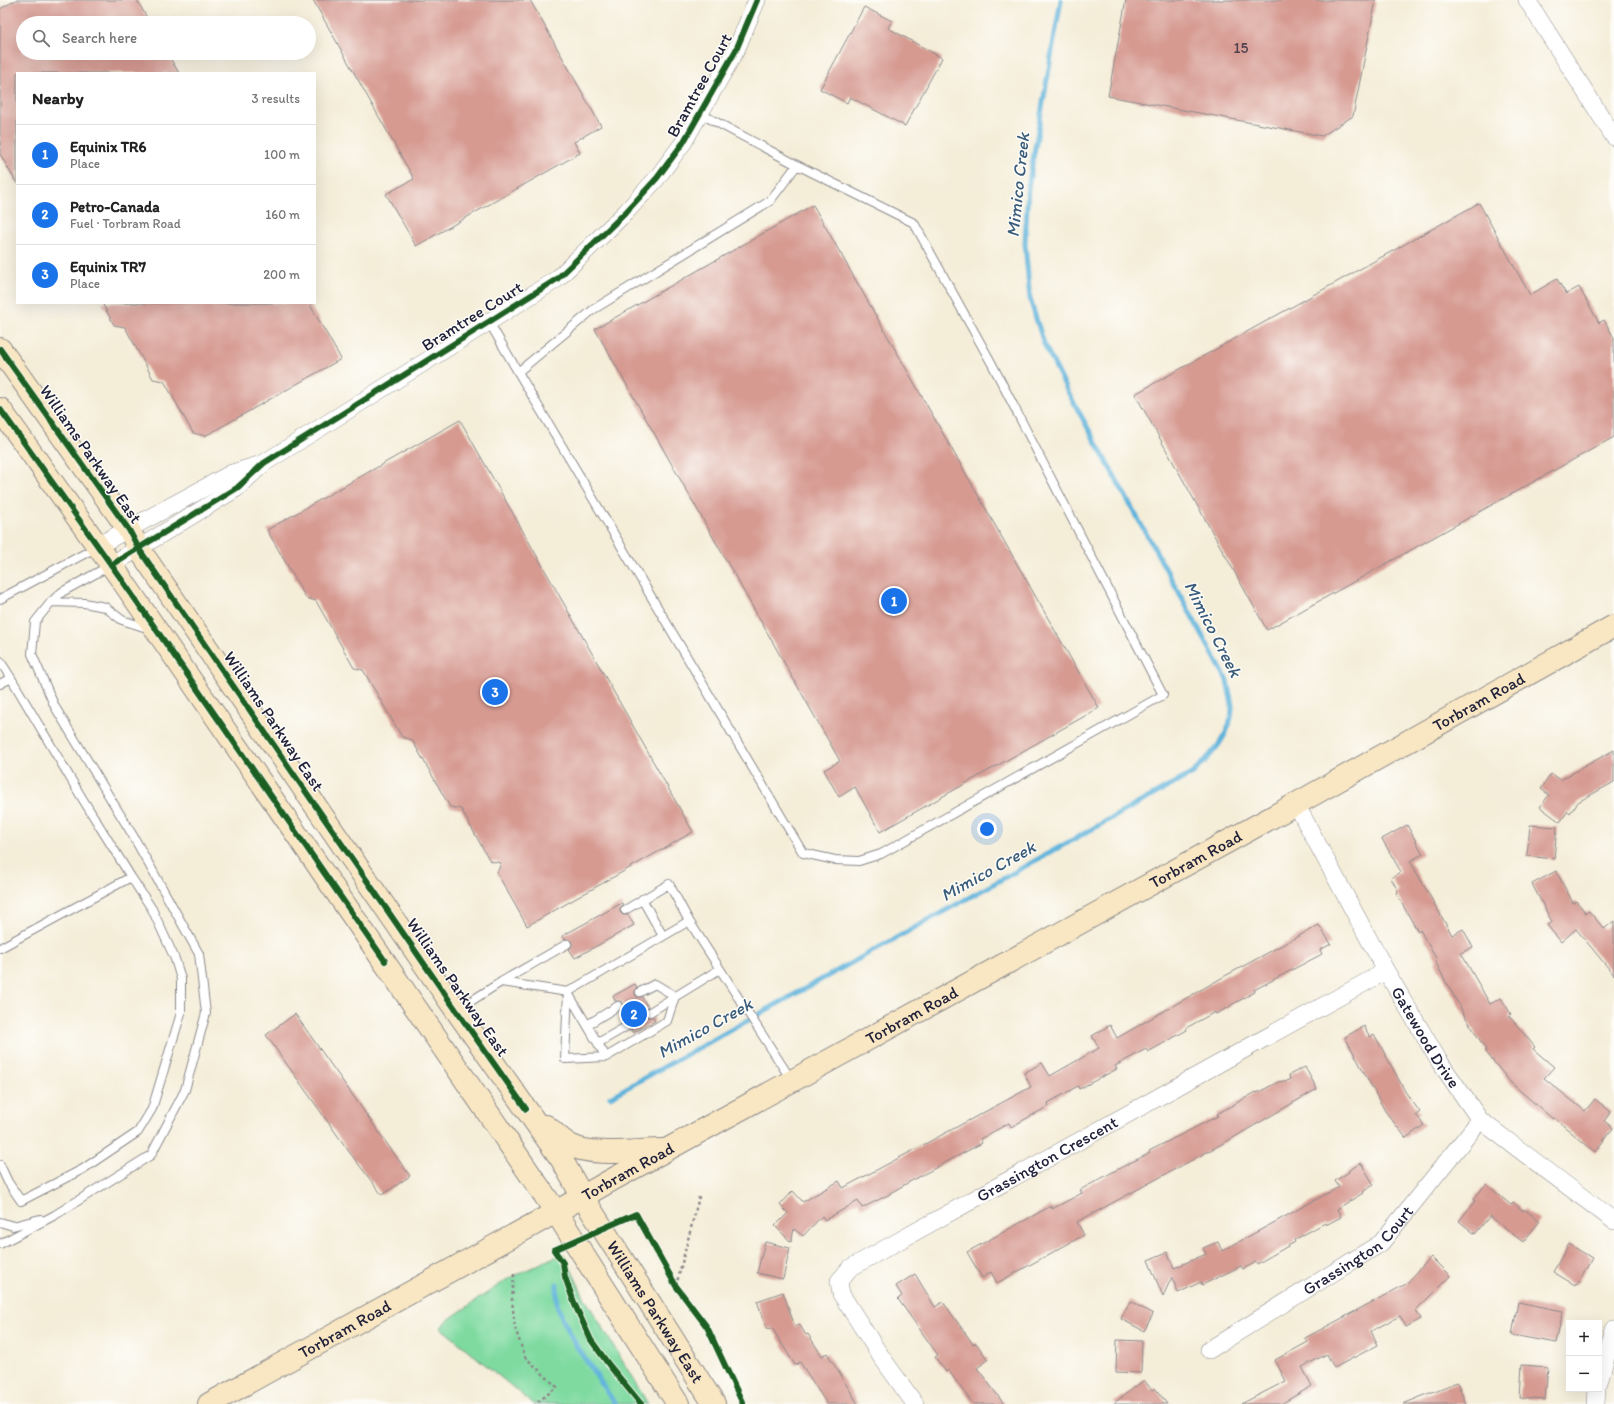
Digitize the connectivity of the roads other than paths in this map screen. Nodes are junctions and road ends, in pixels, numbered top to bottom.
1 (757, 0) edge
2 (1527, 0) edge
3 (700, 114) junction
4 (1614, 137) edge
5 (797, 165) junction
6 (489, 322) junction
7 (0, 349) edge
8 (518, 372) junction
9 (0, 409) edge
10 (264, 463) junction
11 (128, 530) junction
12 (97, 546) junction
13 (139, 549) junction
14 (111, 565) junction
15 (0, 600) edge
16 (50, 602) junction
17 (1614, 626) edge
18 (159, 633) junction
19 (0, 661) edge
20 (11, 678) junction
21 (0, 684) edge
22 (1296, 804) junction
23 (132, 877) junction
24 (642, 899) junction
25 (626, 910) dead end
26 (689, 921) junction
27 (663, 936) junction
28 (567, 944) dead end
29 (0, 948) edge
30 (720, 969) junction
31 (1386, 971) junction
32 (501, 982) junction
33 (568, 992) junction
34 (640, 992) dead end
35 (675, 996) junction
36 (618, 1006) dead end
37 (456, 1010) junction
38 (650, 1012) dead end
39 (587, 1025) junction
40 (629, 1025) dead end
41 (598, 1044) junction
42 (606, 1057) junction
43 (792, 1082) junction
44 (526, 1109) junction
45 (1480, 1120) junction
46 (667, 1150) junction
47 (0, 1165) edge
48 (582, 1196) junction
49 (556, 1212) junction
50 (55, 1215) junction
51 (1614, 1221) edge
52 (0, 1222) edge
53 (0, 1244) edge
54 (1614, 1329) edge
55 (1209, 1350) dead end
56 (1602, 1371) edge
57 (1597, 1392) edge
58 (209, 1404) edge
59 (678, 1404) edge
60 (714, 1404) edge
61 (915, 1404) edge
62 (1596, 1404) edge

1 - 3 street, Bramtree Court
2 - 4 street
3 - 5 lane
3 - 6 street, Bramtree Court
5 - 8 lane
5 - 8 lane
6 - 8 lane
6 - 10 street, Bramtree Court
7 - 11 main road, Williams Parkway East
9 - 12 main road, Williams Parkway East
10 - 11 street, Bramtree Court
10 - 13 street, Bramtree Court
11 - 12 street, Bramtree Court
11 - 13 main road, Williams Parkway East
12 - 14 main road, Williams Parkway East
12 - 15 lane
13 - 14 street, Bramtree Court
13 - 37 main road, Williams Parkway East
14 - 16 lane
14 - 18 main road, Williams Parkway East
16 - 18 lane
16 - 50 lane
17 - 22 main road, Torbram Road
18 - 49 main road, Williams Parkway East
19 - 20 lane
20 - 21 lane
20 - 23 lane
22 - 31 street, Gatewood Drive
22 - 43 main road, Torbram Road
23 - 29 lane
23 - 47 lane
24 - 25 lane
24 - 26 lane
24 - 27 lane
26 - 27 lane
26 - 30 lane
27 - 33 lane
28 - 32 lane
30 - 35 lane
30 - 43 lane
31 - 45 street, Gatewood Drive
31 - 61 street, Grassington Crescent
32 - 33 lane
32 - 37 lane
33 - 39 lane
33 - 42 lane
34 - 35 lane
35 - 38 lane
35 - 42 lane
36 - 39 lane
37 - 44 main road, Williams Parkway East
39 - 41 lane
40 - 41 lane
41 - 42 lane
43 - 46 main road, Torbram Road
44 - 46 main road
44 - 48 main road, Williams Parkway East
45 - 51 street, Gatewood Drive
45 - 55 street, Grassington Court
46 - 48 main road, Torbram Road
48 - 49 main road, Torbram Road
48 - 60 main road, Williams Parkway East
49 - 58 main road, Torbram Road
49 - 59 main road, Williams Parkway East
50 - 52 lane
50 - 53 lane
54 - 56 street
57 - 62 street

